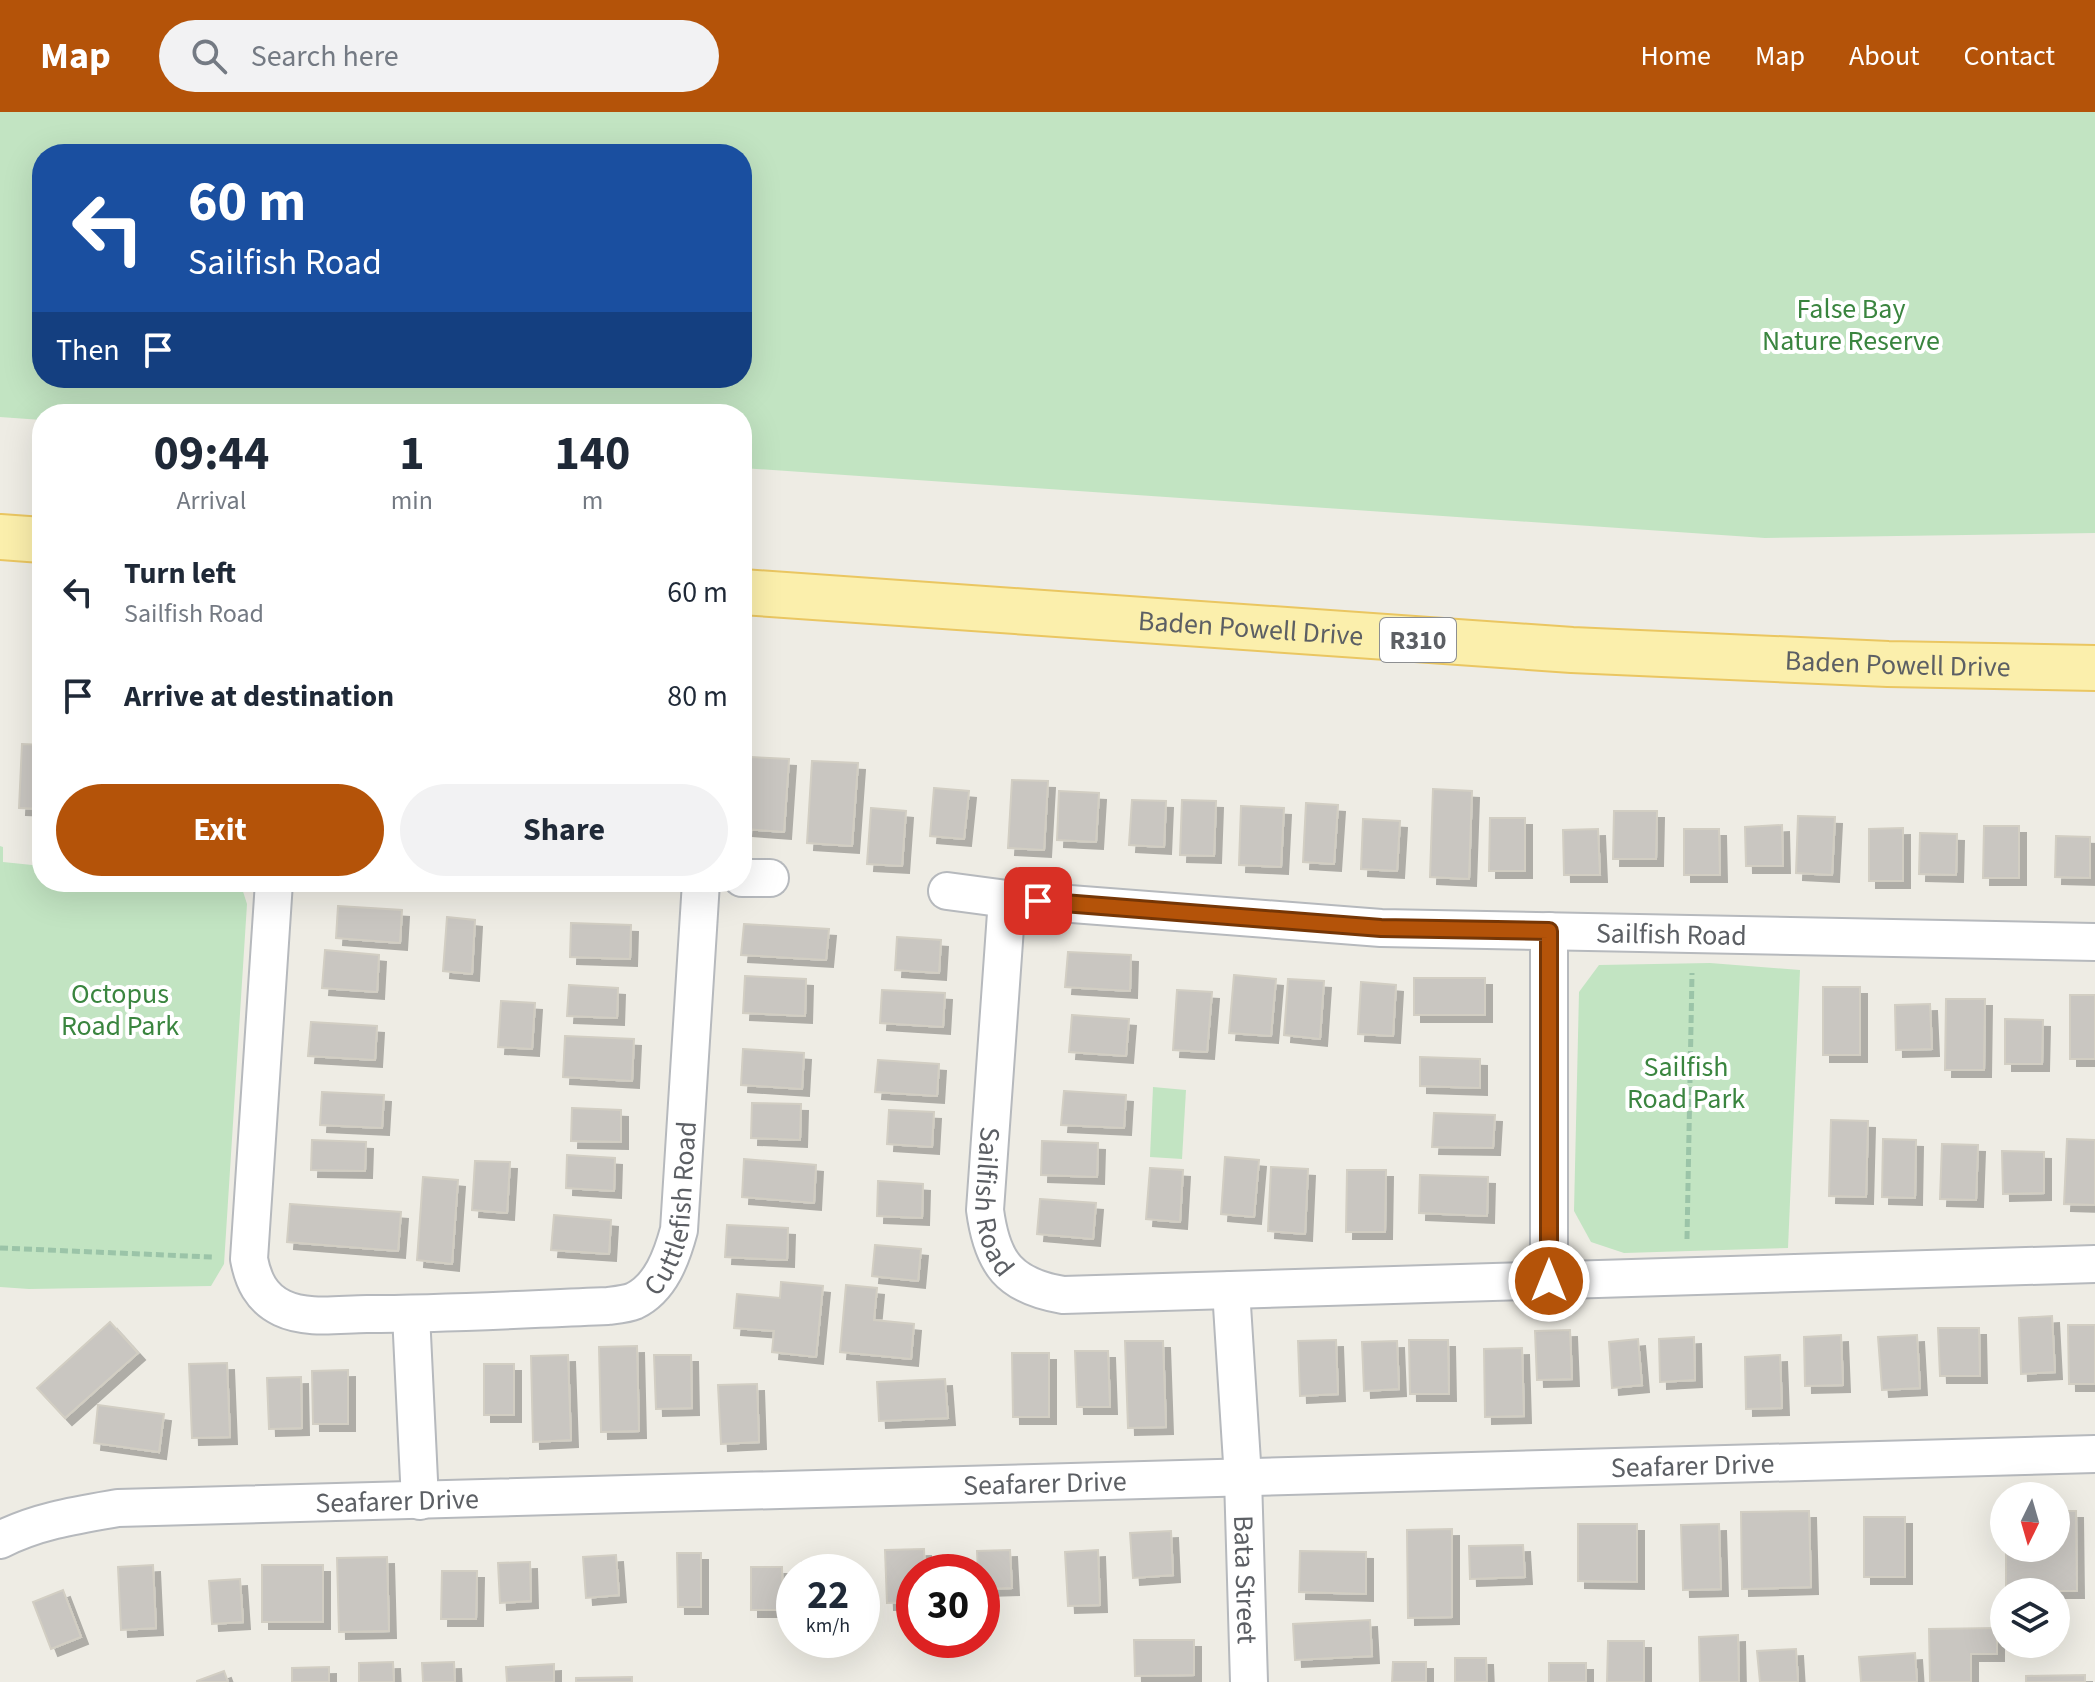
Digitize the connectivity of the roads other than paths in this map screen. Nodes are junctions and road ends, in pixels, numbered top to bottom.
1 (0, 537) edge
2 (32, 539) edge
3 (752, 593) edge
4 (2095, 668) edge
5 (947, 891) dead end
6 (273, 892) edge
7 (700, 892) edge
8 (1007, 899) junction
9 (1549, 931) junction
10 (2095, 942) edge
11 (2095, 1264) edge
12 (1549, 1281) junction
13 (1231, 1290) junction
14 (411, 1314) junction
15 (2095, 1454) edge
16 (1243, 1478) junction
17 (420, 1501) junction
18 (0, 1540) edge
19 (1249, 1682) edge

1 - 2 main road
3 - 4 main road, Baden Powell Drive / R310
5 - 8 street, Sailfish Road
6 - 14 street, Cuttlefish Road
7 - 14 street, Cuttlefish Road
8 - 9 street, Sailfish Road
8 - 13 street, Sailfish Road
9 - 10 street, Sailfish Road
9 - 12 street
11 - 12 street, Sailfish Road
12 - 13 street, Sailfish Road
13 - 16 street
14 - 17 street
15 - 16 street, Seafarer Drive
16 - 17 street, Seafarer Drive
16 - 19 street, Bata Street
17 - 18 street, Seafarer Drive

